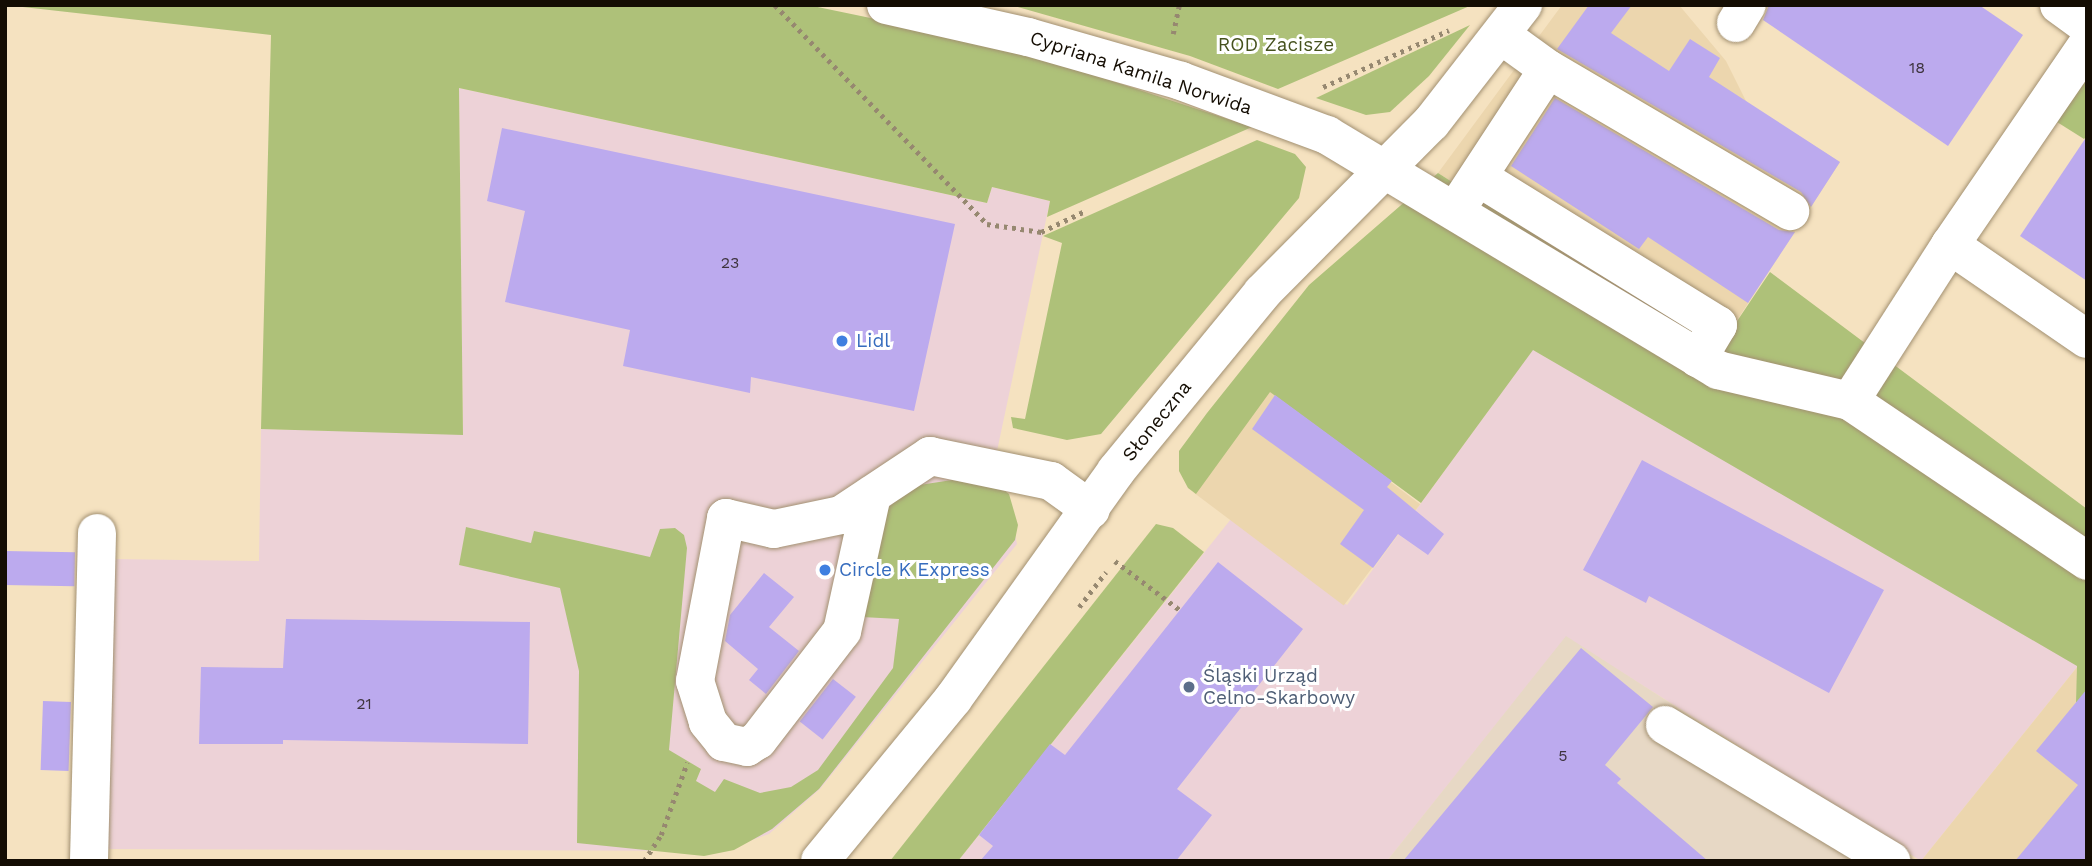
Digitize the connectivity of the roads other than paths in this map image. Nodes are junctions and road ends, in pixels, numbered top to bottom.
1 (886, 5) edge
2 (2059, 5) edge
3 (1512, 20) edge
4 (2087, 25) edge
5 (2087, 45) edge
6 (1548, 69) junction
7 (1387, 167) junction
8 (1478, 177) junction
9 (1457, 209) junction
10 (1790, 211) dead end
11 (1950, 245) junction
12 (2087, 339) edge
13 (1698, 358) junction
14 (1850, 401) junction
15 (872, 495) junction
16 (1091, 510) junction
17 (97, 533) dead end
18 (2087, 561) edge
19 (1665, 725) dead end
20 (89, 861) edge
21 (820, 861) edge
22 (1891, 861) edge

1 - 7 street, Cypriana Kamila Norwida
2 - 4 street
3 - 6 street
3 - 7 street, Słoneczna
5 - 11 street
6 - 8 street
6 - 10 street
7 - 9 street, Cypriana Kamila Norwida
7 - 16 street, Słoneczna
8 - 9 street
8 - 13 street
9 - 13 street, Cypriana Kamila Norwida
11 - 12 street
11 - 14 street
13 - 14 street, Cypriana Kamila Norwida
14 - 18 street
15 - 15 street
15 - 16 street
16 - 21 street, Słoneczna
17 - 20 street
19 - 22 street

